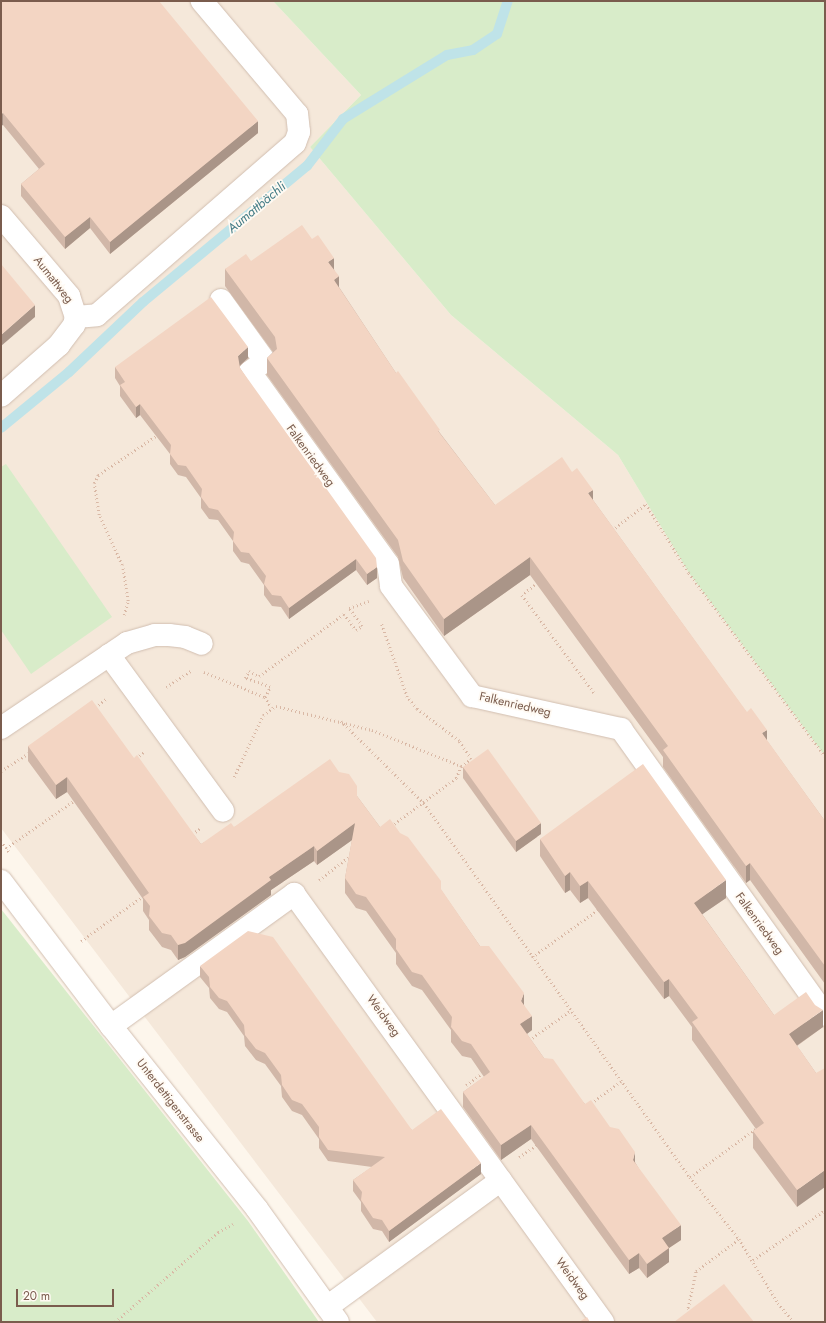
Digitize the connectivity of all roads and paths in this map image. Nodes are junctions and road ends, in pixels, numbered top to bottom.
1 (202, 1) edge
2 (1, 216) edge
3 (221, 300) dead end
4 (76, 317) junction
5 (1, 396) edge
6 (164, 430) edge
7 (609, 532) edge
8 (541, 581) edge
9 (391, 586) junction
10 (377, 615) dead end
11 (123, 619) dead end
12 (202, 644) dead end
13 (109, 655) junction
14 (174, 682) dead end
15 (129, 683) junction
16 (265, 697) junction
17 (270, 707) junction
18 (91, 710) edge
19 (341, 721) junction
20 (1, 728) edge
21 (621, 729) junction
22 (169, 735) junction
23 (33, 749) edge
24 (825, 756) edge
25 (133, 760) edge
26 (462, 766) junction
27 (1, 771) edge
28 (228, 775) dead end
29 (80, 796) edge
30 (424, 803) junction
31 (223, 811) joint
32 (388, 827) edge
33 (186, 839) edge
34 (6, 848) dead end
35 (352, 854) edge
36 (1, 881) edge
37 (148, 892) edge
38 (294, 894) junction
39 (602, 907) edge
40 (79, 942) dead end
41 (532, 957) junction
42 (570, 1011) junction
43 (825, 1015) edge
44 (111, 1026) junction
45 (527, 1042) edge
46 (490, 1068) edge
47 (474, 1079) dead end
48 (621, 1081) junction
49 (587, 1106) edge
50 (761, 1125) edge
51 (539, 1142) edge
52 (690, 1177) junction
53 (499, 1178) junction
54 (257, 1209) junction
55 (825, 1210) edge
56 (739, 1240) junction
57 (753, 1260) junction
58 (333, 1314) edge
59 (687, 1315) edge
60 (115, 1322) edge
61 (603, 1322) edge
62 (794, 1322) edge

1 - 4 street
2 - 4 street, Aumattweg
3 - 9 street, Falkenriedweg
4 - 5 street, Aumattweg
6 - 11 path
7 - 24 path
8 - 21 path
9 - 16 path
9 - 21 street, Falkenriedweg
10 - 26 path
12 - 13 street
13 - 15 street
13 - 20 street
14 - 16 path
15 - 18 path
15 - 22 street
16 - 17 path
17 - 19 path
17 - 28 path
19 - 26 path
19 - 30 path
21 - 43 street, Falkenriedweg
22 - 25 path
22 - 31 street
23 - 27 path
26 - 30 path
29 - 34 path
30 - 32 path
30 - 41 path
31 - 33 path
35 - 38 path
36 - 44 street, Unterdettigenstrasse
37 - 40 path
38 - 44 street
38 - 53 street, Weidweg
39 - 41 path
41 - 42 path
42 - 45 path
42 - 48 path
44 - 54 street, Unterdettigenstrasse
46 - 47 path
48 - 49 path
48 - 52 path
50 - 52 path
51 - 53 path
52 - 56 path
53 - 58 street
53 - 61 street, Weidweg
54 - 58 street, Unterdettigenstrasse
54 - 60 path
55 - 57 path
56 - 57 path
56 - 59 path
57 - 62 path

